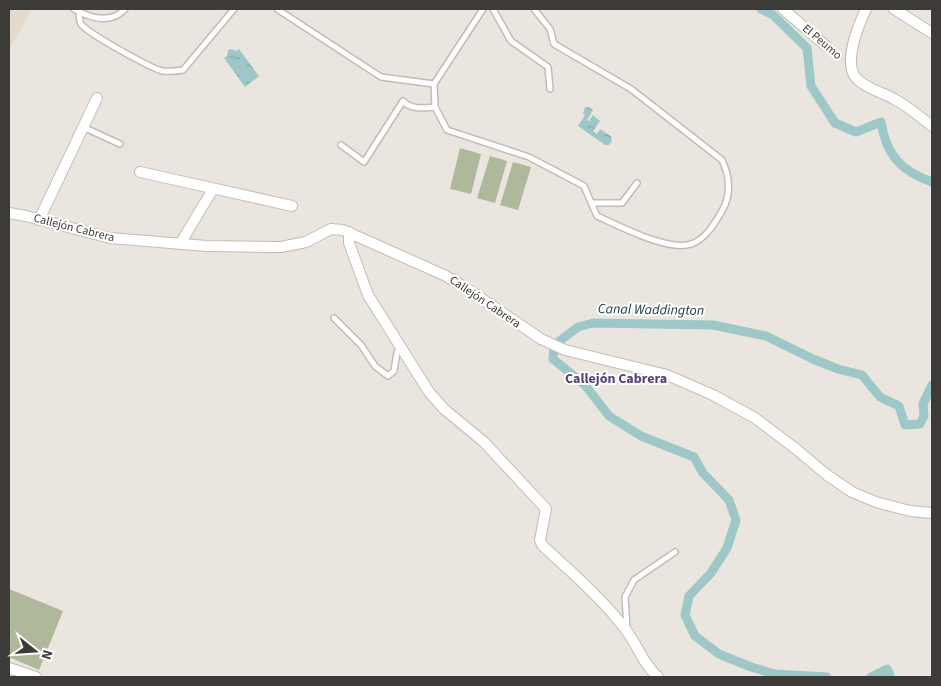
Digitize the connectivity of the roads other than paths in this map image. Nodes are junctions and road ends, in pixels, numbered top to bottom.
1 (74, 9) edge
2 (125, 9) edge
3 (234, 9) edge
4 (276, 9) edge
5 (483, 9) edge
6 (493, 9) edge
7 (534, 9) edge
8 (783, 9) edge
9 (866, 9) edge
10 (894, 9) edge
11 (79, 12) junction
12 (932, 32) edge
13 (826, 46) road end
14 (434, 84) junction
15 (550, 89) dead end
16 (97, 98) dead end
17 (435, 106) junction
18 (932, 126) edge
19 (83, 128) junction
20 (120, 144) dead end
21 (341, 145) dead end
22 (140, 172) dead end
23 (637, 183) dead end
24 (213, 189) junction
25 (591, 203) junction
26 (292, 206) dead end
27 (9, 213) edge
28 (39, 220) junction
29 (349, 232) junction
30 (180, 244) junction
31 (334, 318) dead end
32 (401, 347) junction
33 (932, 513) edge
34 (675, 552) dead end
35 (627, 631) junction
36 (9, 668) edge
37 (36, 677) edge
38 (658, 677) edge

1 - 11 lane
2 - 11 lane
3 - 11 lane
4 - 14 lane
5 - 14 lane
6 - 15 lane
7 - 25 lane
8 - 13 street, El Peumo
9 - 18 street, El Peumo
10 - 12 street
14 - 17 lane
16 - 19 street
17 - 21 lane
17 - 25 lane
19 - 20 lane
19 - 28 street
22 - 24 street
23 - 25 lane
24 - 26 street
24 - 30 street
27 - 28 street, Callejón Cabrera
28 - 30 street, Callejón Cabrera
29 - 30 street, Callejón Cabrera
29 - 32 street
29 - 33 street, Callejón Cabrera
31 - 32 lane
32 - 35 street
34 - 35 lane
35 - 38 street
36 - 37 street

